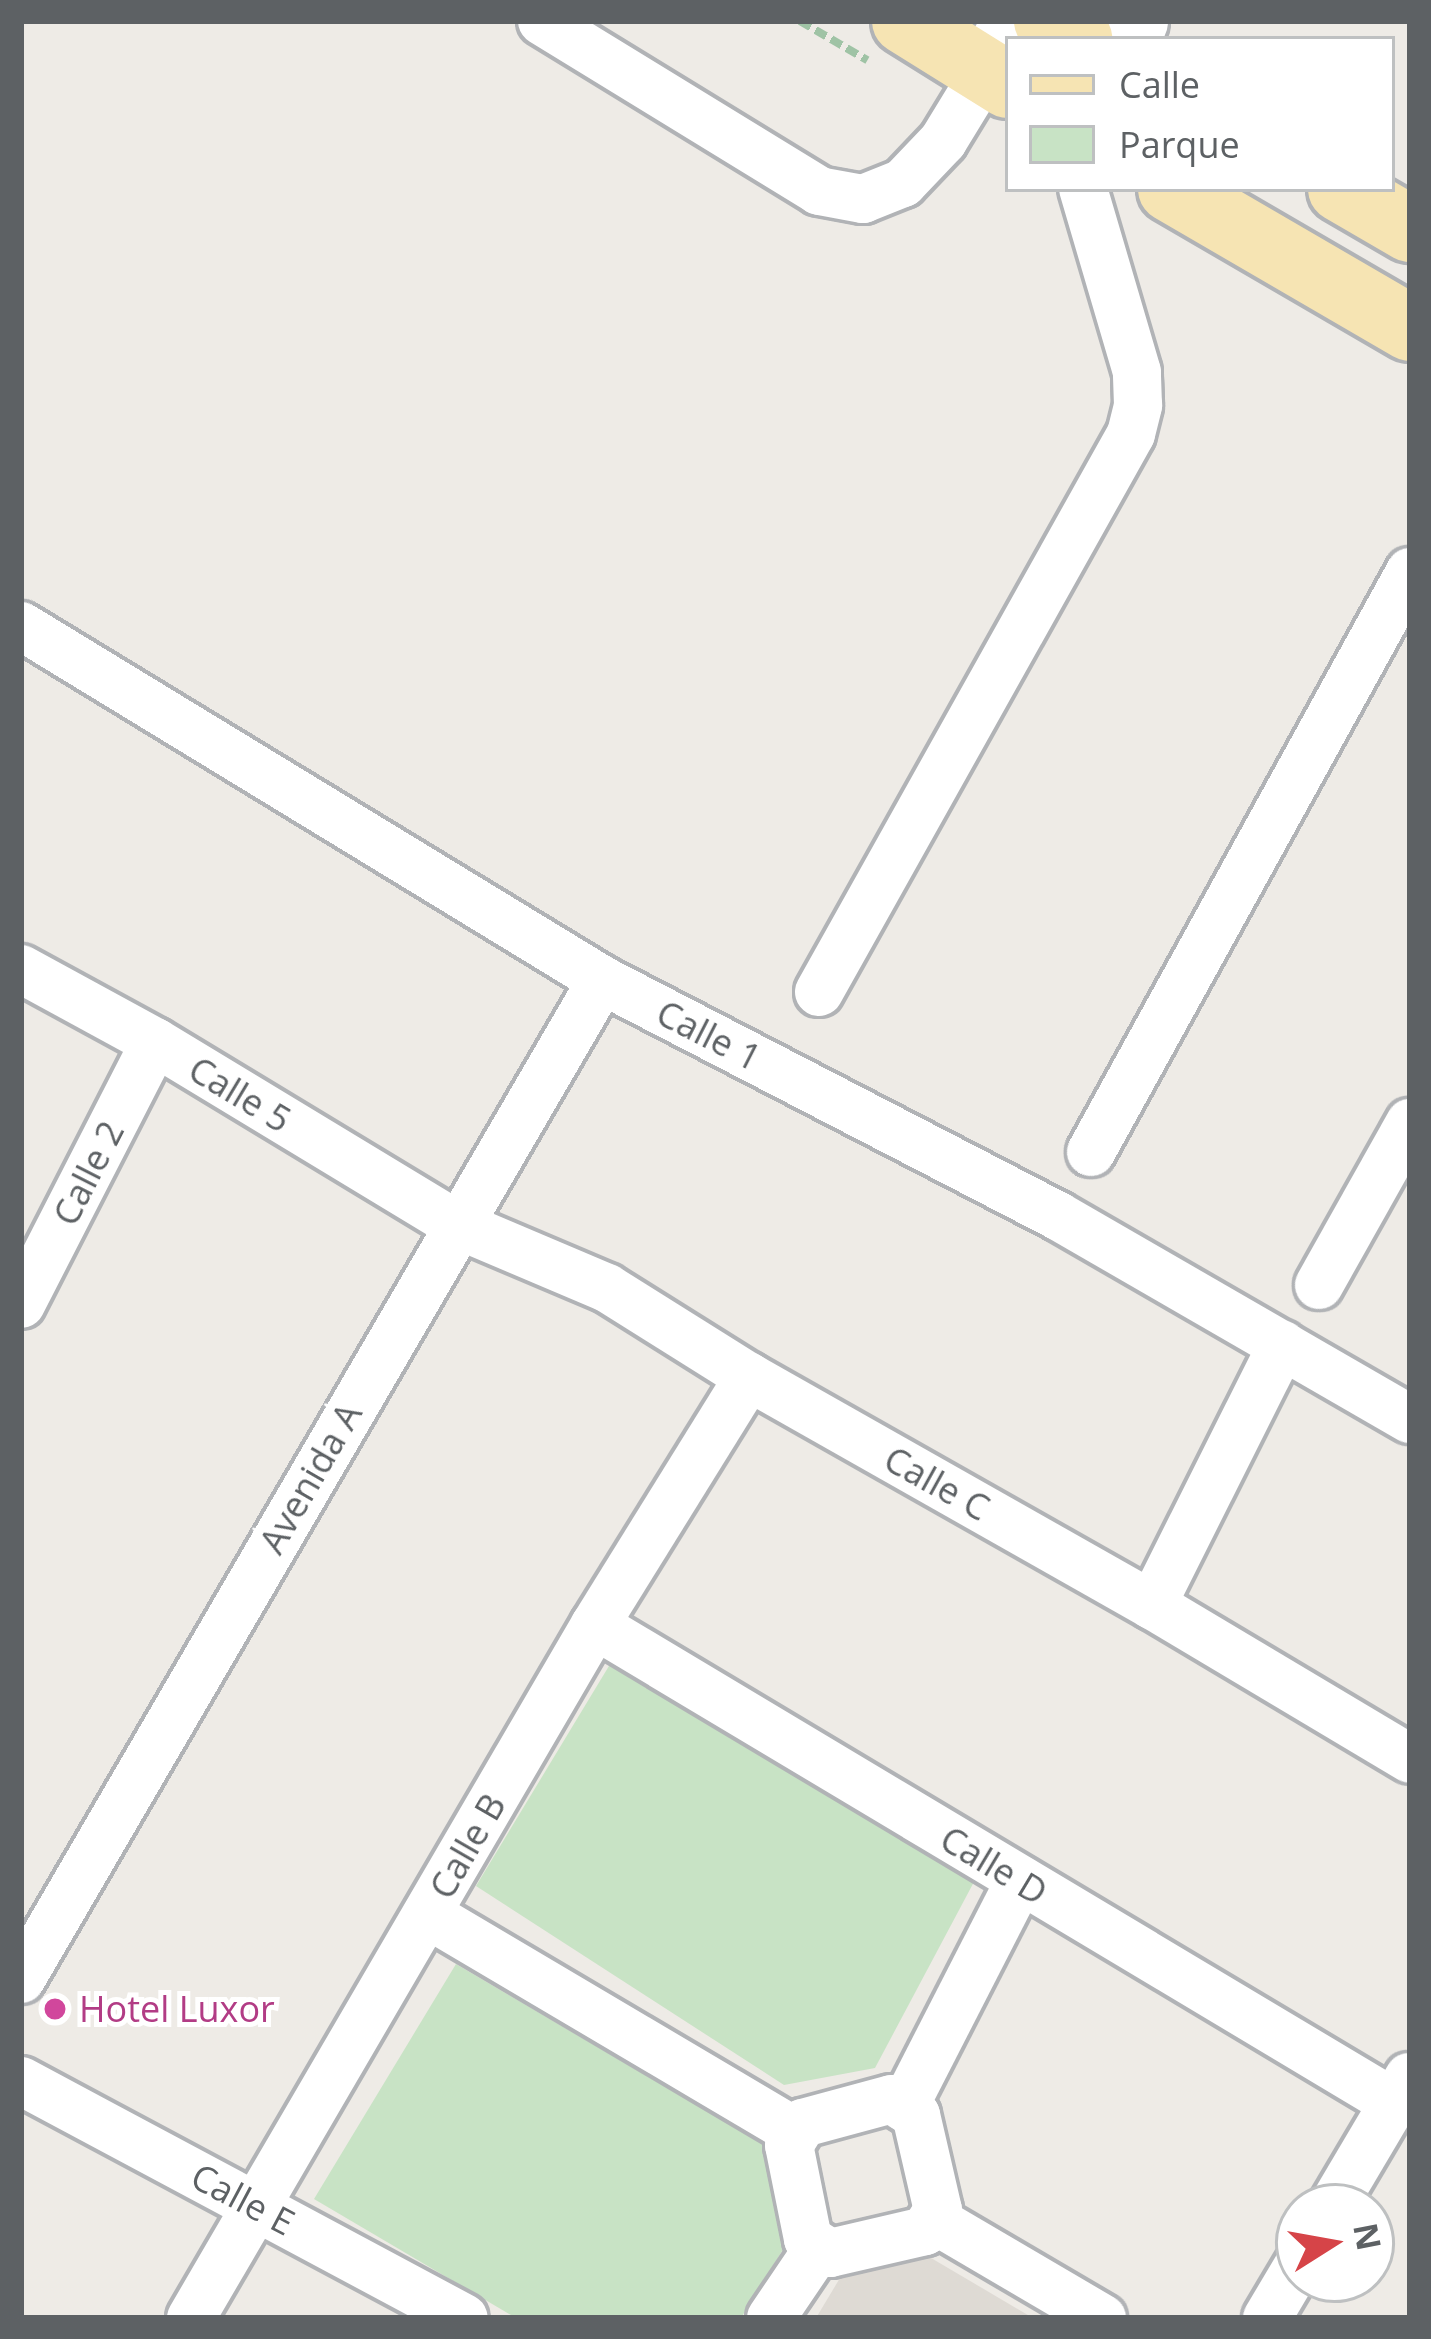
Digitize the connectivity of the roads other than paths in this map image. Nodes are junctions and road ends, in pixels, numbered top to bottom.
1 (542, 21) edge
2 (905, 21) edge
3 (1047, 21) edge
4 (1074, 36) edge
5 (1004, 58) edge
6 (1084, 192) edge
7 (1176, 192) edge
8 (1346, 192) edge
9 (1410, 229) edge
10 (1410, 328) edge
11 (1410, 572) edge
12 (21, 626) edge
13 (21, 969) edge
14 (602, 980) junction
15 (819, 992) dead end
16 (155, 1042) junction
17 (1410, 1123) edge
18 (1091, 1152) dead end
19 (456, 1224) junction
20 (1319, 1285) dead end
21 (21, 1304) edge
22 (1282, 1345) junction
23 (748, 1377) junction
24 (1410, 1419) edge
25 (1153, 1605) junction
26 (595, 1625) junction
27 (1410, 1759) edge
28 (1019, 1880) junction
29 (428, 1914) junction
30 (21, 1979) edge
31 (21, 2081) edge
32 (1402, 2089) edge
33 (904, 2107) junction
34 (796, 2132) junction
35 (1347, 2183) edge
36 (257, 2206) junction
37 (933, 2219) junction
38 (819, 2246) junction
39 (191, 2318) edge
40 (464, 2318) edge
41 (771, 2318) edge
42 (1102, 2318) edge

1 - 5 street
2 - 5 main road
3 - 4 main road
6 - 15 street
7 - 10 main road
8 - 9 main road
11 - 18 street
12 - 14 street, Calle 1
13 - 16 street, Calle 5
14 - 19 street, Avenida A
14 - 22 street, Calle 1
16 - 19 street, Calle 5
16 - 21 street, Calle 2
17 - 20 street
19 - 23 street, Calle C
19 - 30 street, Avenida A
22 - 24 street, Calle 1
22 - 25 street
23 - 25 street, Calle C
23 - 26 street, Calle B
25 - 27 street, Calle C
26 - 28 street, Calle D
26 - 29 street, Calle B
28 - 32 street, Calle D
28 - 33 street
29 - 34 street
29 - 36 street, Calle B
31 - 36 street, Calle E
32 - 35 street
33 - 34 street
33 - 37 street
34 - 38 street
36 - 39 street, Calle B
36 - 40 street, Calle E
37 - 38 street
37 - 42 street
38 - 41 street

